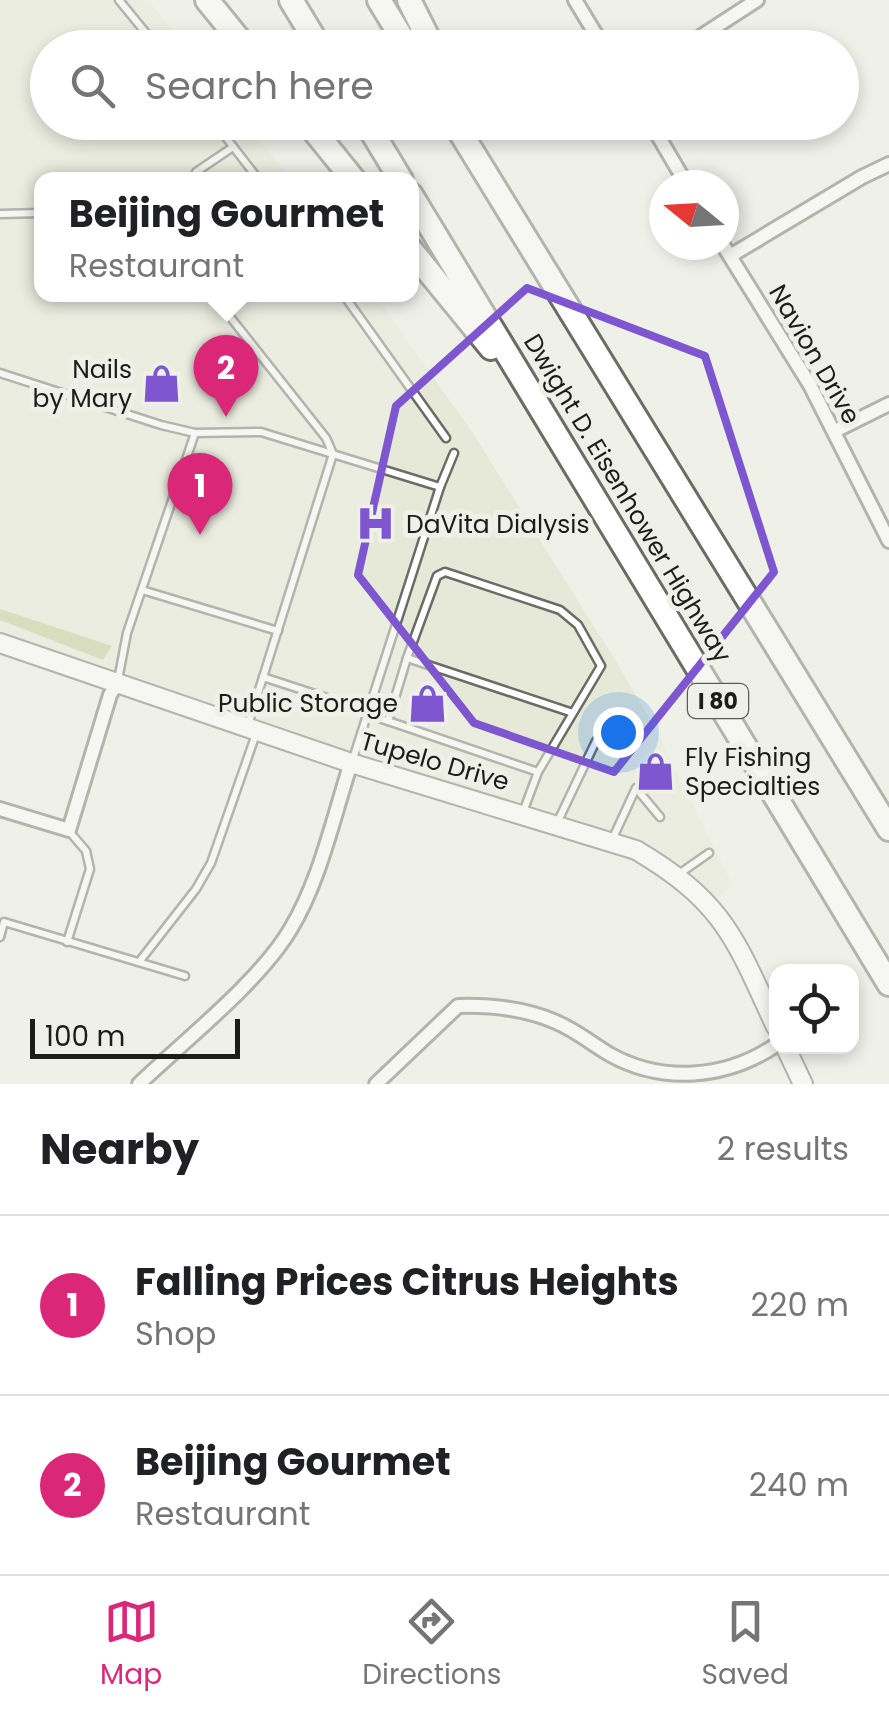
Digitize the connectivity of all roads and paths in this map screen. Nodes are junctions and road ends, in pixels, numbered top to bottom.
1 (119, 0) edge
2 (208, 0) edge
3 (291, 0) edge
4 (379, 0) edge
5 (409, 0) edge
6 (575, 0) edge
7 (757, 0) edge
8 (143, 30) edge
9 (232, 30) edge
10 (309, 30) edge
11 (397, 30) edge
12 (424, 30) edge
13 (593, 30) edge
14 (711, 30) edge
15 (228, 140) edge
16 (322, 140) edge
17 (377, 140) edge
18 (465, 140) edge
19 (481, 140) edge
20 (661, 140) edge
21 (233, 147) junction
22 (889, 164) edge
23 (678, 170) edge
24 (196, 172) dead end
25 (252, 172) edge
26 (348, 172) edge
27 (397, 172) edge
28 (419, 208) edge
29 (34, 213) edge
30 (0, 214) edge
31 (739, 244) edge
32 (419, 260) edge
33 (732, 260) edge
34 (559, 294) junction
35 (218, 302) edge
36 (349, 302) edge
37 (0, 373) edge
38 (889, 404) edge
39 (548, 417) junction
40 (835, 431) junction
41 (195, 433) junction
42 (446, 438) dead end
43 (454, 453) dead end
44 (333, 454) junction
45 (440, 487) junction
46 (889, 542) edge
47 (142, 590) junction
48 (278, 631) junction
49 (0, 644) edge
50 (406, 658) junction
51 (264, 677) junction
52 (117, 683) junction
53 (367, 712) junction
54 (574, 713) junction
55 (388, 721) junction
56 (253, 728) junction
57 (834, 736) junction
58 (596, 741) dead end
59 (351, 764) junction
60 (538, 772) junction
61 (0, 809) edge
62 (523, 813) junction
63 (889, 816) edge
64 (660, 817) dead end
65 (557, 824) junction
66 (889, 828) edge
67 (68, 830) junction
68 (612, 841) junction
69 (708, 854) dead end
70 (678, 874) junction
71 (0, 936) edge
72 (67, 942) junction
73 (139, 962) junction
74 (184, 976) dead end
75 (889, 984) edge
76 (769, 1012) edge
77 (769, 1049) edge
78 (790, 1054) edge
79 (139, 1084) edge
80 (376, 1084) edge
81 (803, 1084) edge

1 - 8 lane
2 - 9 highway
3 - 10 highway
4 - 11 highway
5 - 12 highway
6 - 13 street
7 - 14 street
15 - 21 lane
16 - 26 highway
17 - 27 highway
18 - 34 highway, Dwight D. Eisenhower Highway
19 - 34 highway
20 - 23 street
21 - 24 lane
21 - 25 lane
22 - 31 street
28 - 39 highway, Dwight D. Eisenhower Highway / I 80
29 - 30 lane
32 - 39 highway
33 - 40 street, Navion Drive
34 - 57 highway, Dwight D. Eisenhower Highway
35 - 44 lane
36 - 42 lane
37 - 41 lane
38 - 40 street
39 - 75 highway, Dwight D. Eisenhower Highway / I 80
40 - 46 street, Navion Drive
41 - 44 lane
41 - 47 lane
43 - 45 lane
44 - 45 lane
44 - 48 lane
45 - 53 lane
47 - 48 lane
47 - 52 lane
48 - 51 lane
49 - 52 street, Tupelo Drive
50 - 54 lane
50 - 54 lane
50 - 55 lane
51 - 53 lane
51 - 56 lane
52 - 56 street, Tupelo Drive
52 - 67 street
53 - 55 lane
53 - 59 lane
54 - 60 lane
55 - 60 lane
56 - 59 street, Tupelo Drive
56 - 73 lane
57 - 63 highway
57 - 66 highway, Dwight D. Eisenhower Highway
58 - 65 lane
59 - 62 street, Tupelo Drive
59 - 79 street
60 - 62 lane
61 - 67 street
62 - 65 street, Tupelo Drive
64 - 68 lane
65 - 68 street, Tupelo Drive
67 - 72 lane
68 - 70 street, Tupelo Drive
69 - 70 lane
70 - 76 street, Tupelo Drive
71 - 72 lane
72 - 73 lane
73 - 74 lane
77 - 80 street
78 - 81 street

